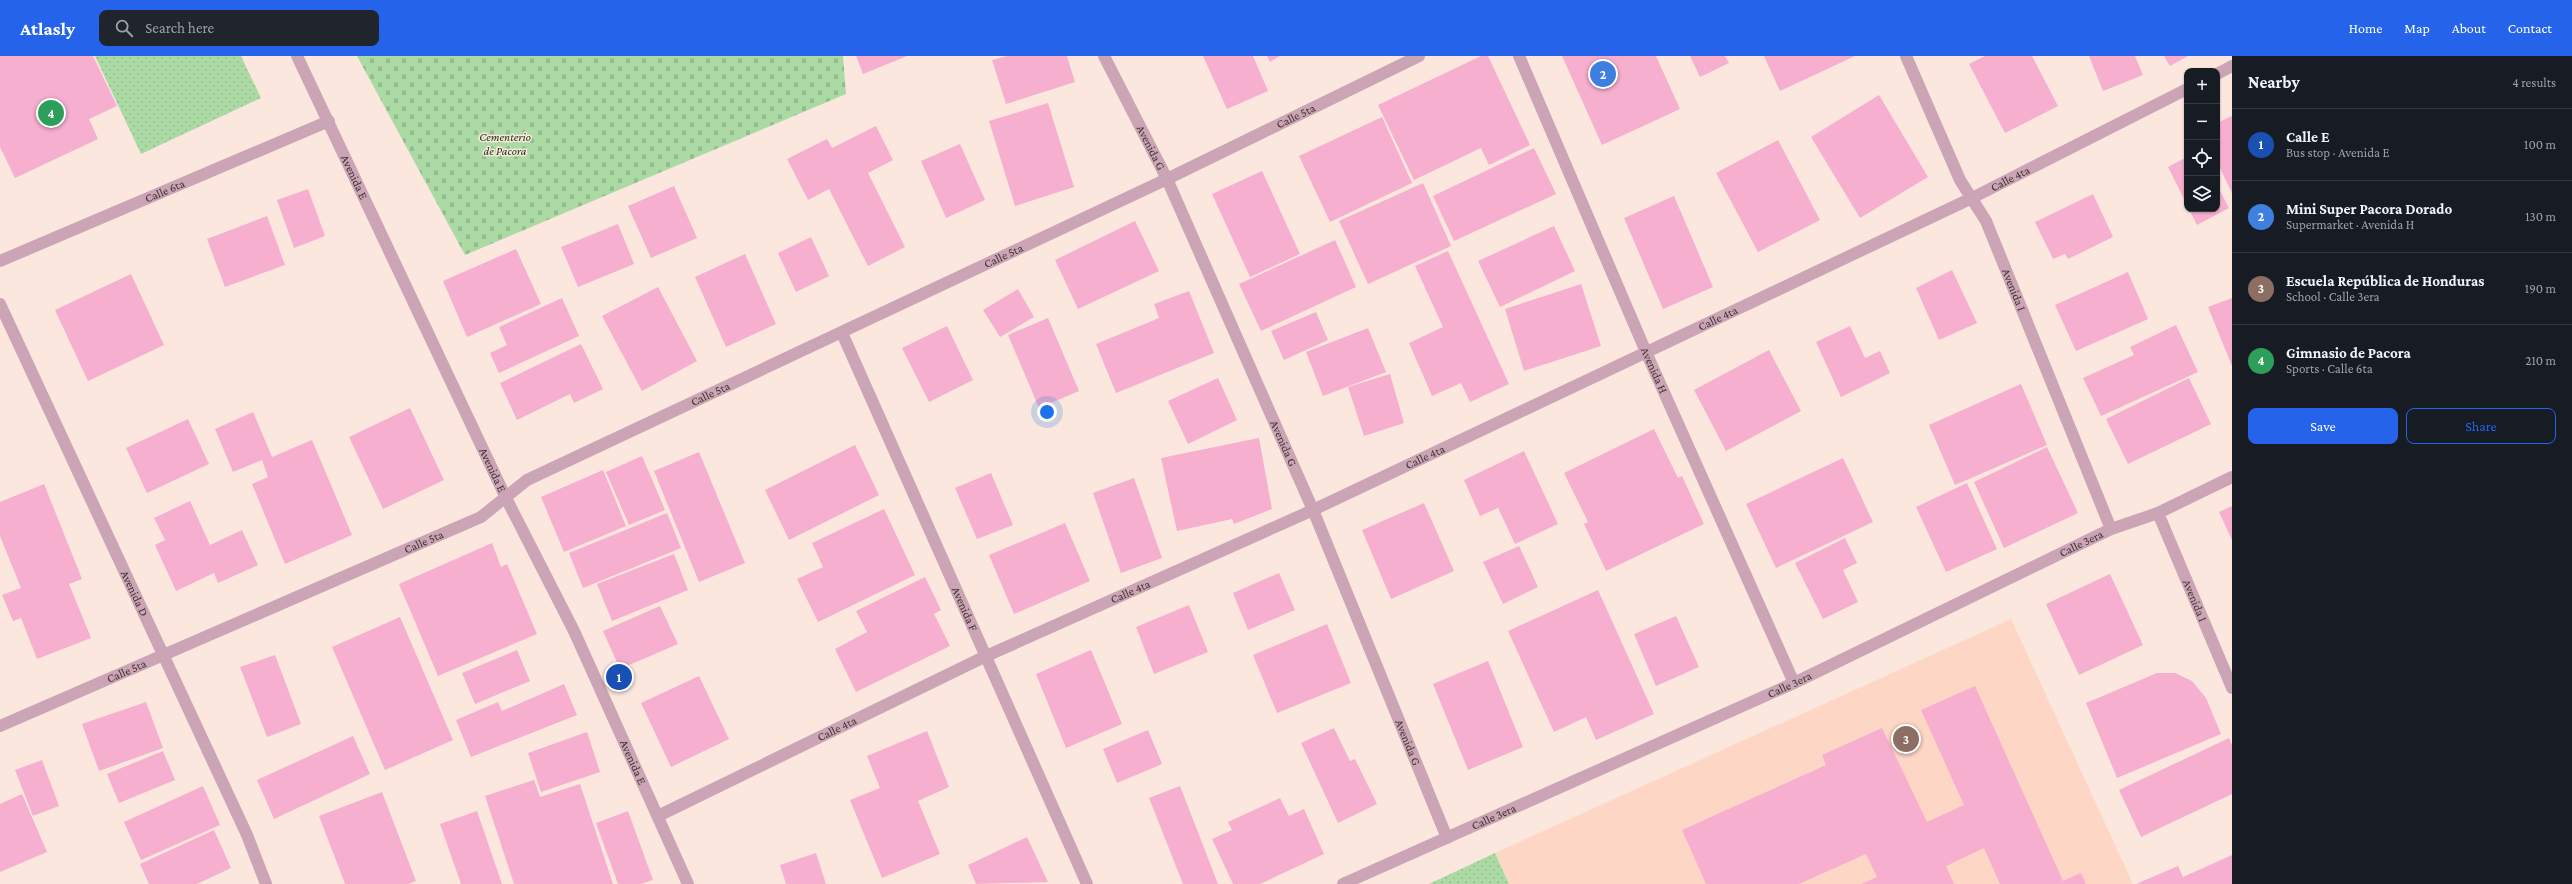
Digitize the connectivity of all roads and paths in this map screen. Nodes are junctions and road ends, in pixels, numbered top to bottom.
1 (297, 56) edge
2 (1104, 56) edge
3 (1419, 56) edge
4 (1519, 56) edge
5 (1906, 56) edge
6 (2232, 66) edge
7 (2220, 72) edge
8 (2184, 91) edge
9 (329, 121) junction
10 (1167, 179) junction
11 (1972, 198) junction
12 (0, 261) edge
13 (0, 304) edge
14 (842, 334) junction
15 (1646, 352) junction
16 (2232, 476) edge
17 (506, 498) junction
18 (1313, 510) junction
19 (2158, 513) junction
20 (2111, 529) junction
21 (162, 656) junction
22 (984, 657) junction
23 (1794, 682) junction
24 (2232, 688) edge
25 (0, 726) edge
26 (658, 816) junction
27 (1447, 838) junction
28 (266, 884) edge
29 (688, 884) edge
30 (1087, 884) edge
31 (1343, 884) edge

1 - 9 street, Avenida E
2 - 10 street, Avenida G
3 - 10 street, Calle 5ta
4 - 15 street, Avenida H
5 - 11 street, Avenida I
6 - 7 street
8 - 11 street, Calle 4ta
9 - 12 street, Calle 6ta
9 - 17 street, Avenida E
10 - 14 street, Calle 5ta
10 - 18 street, Avenida G
11 - 15 street, Calle 4ta
11 - 20 street, Avenida I
13 - 21 street, Avenida D
14 - 17 street, Calle 5ta
14 - 22 street, Avenida F
15 - 18 street, Calle 4ta
15 - 23 street, Avenida H
16 - 19 street, Calle 3era
17 - 21 street, Calle 5ta
17 - 26 street, Avenida E
18 - 22 street, Calle 4ta
18 - 27 street, Avenida G
19 - 20 street, Calle 3era
19 - 24 street, Avenida I
20 - 23 street, Calle 3era
21 - 25 street, Calle 5ta
21 - 28 street, Avenida D
22 - 26 street, Calle 4ta
22 - 30 street, Avenida F
23 - 27 street, Calle 3era
26 - 29 street, Avenida E
27 - 31 street, Calle 3era

